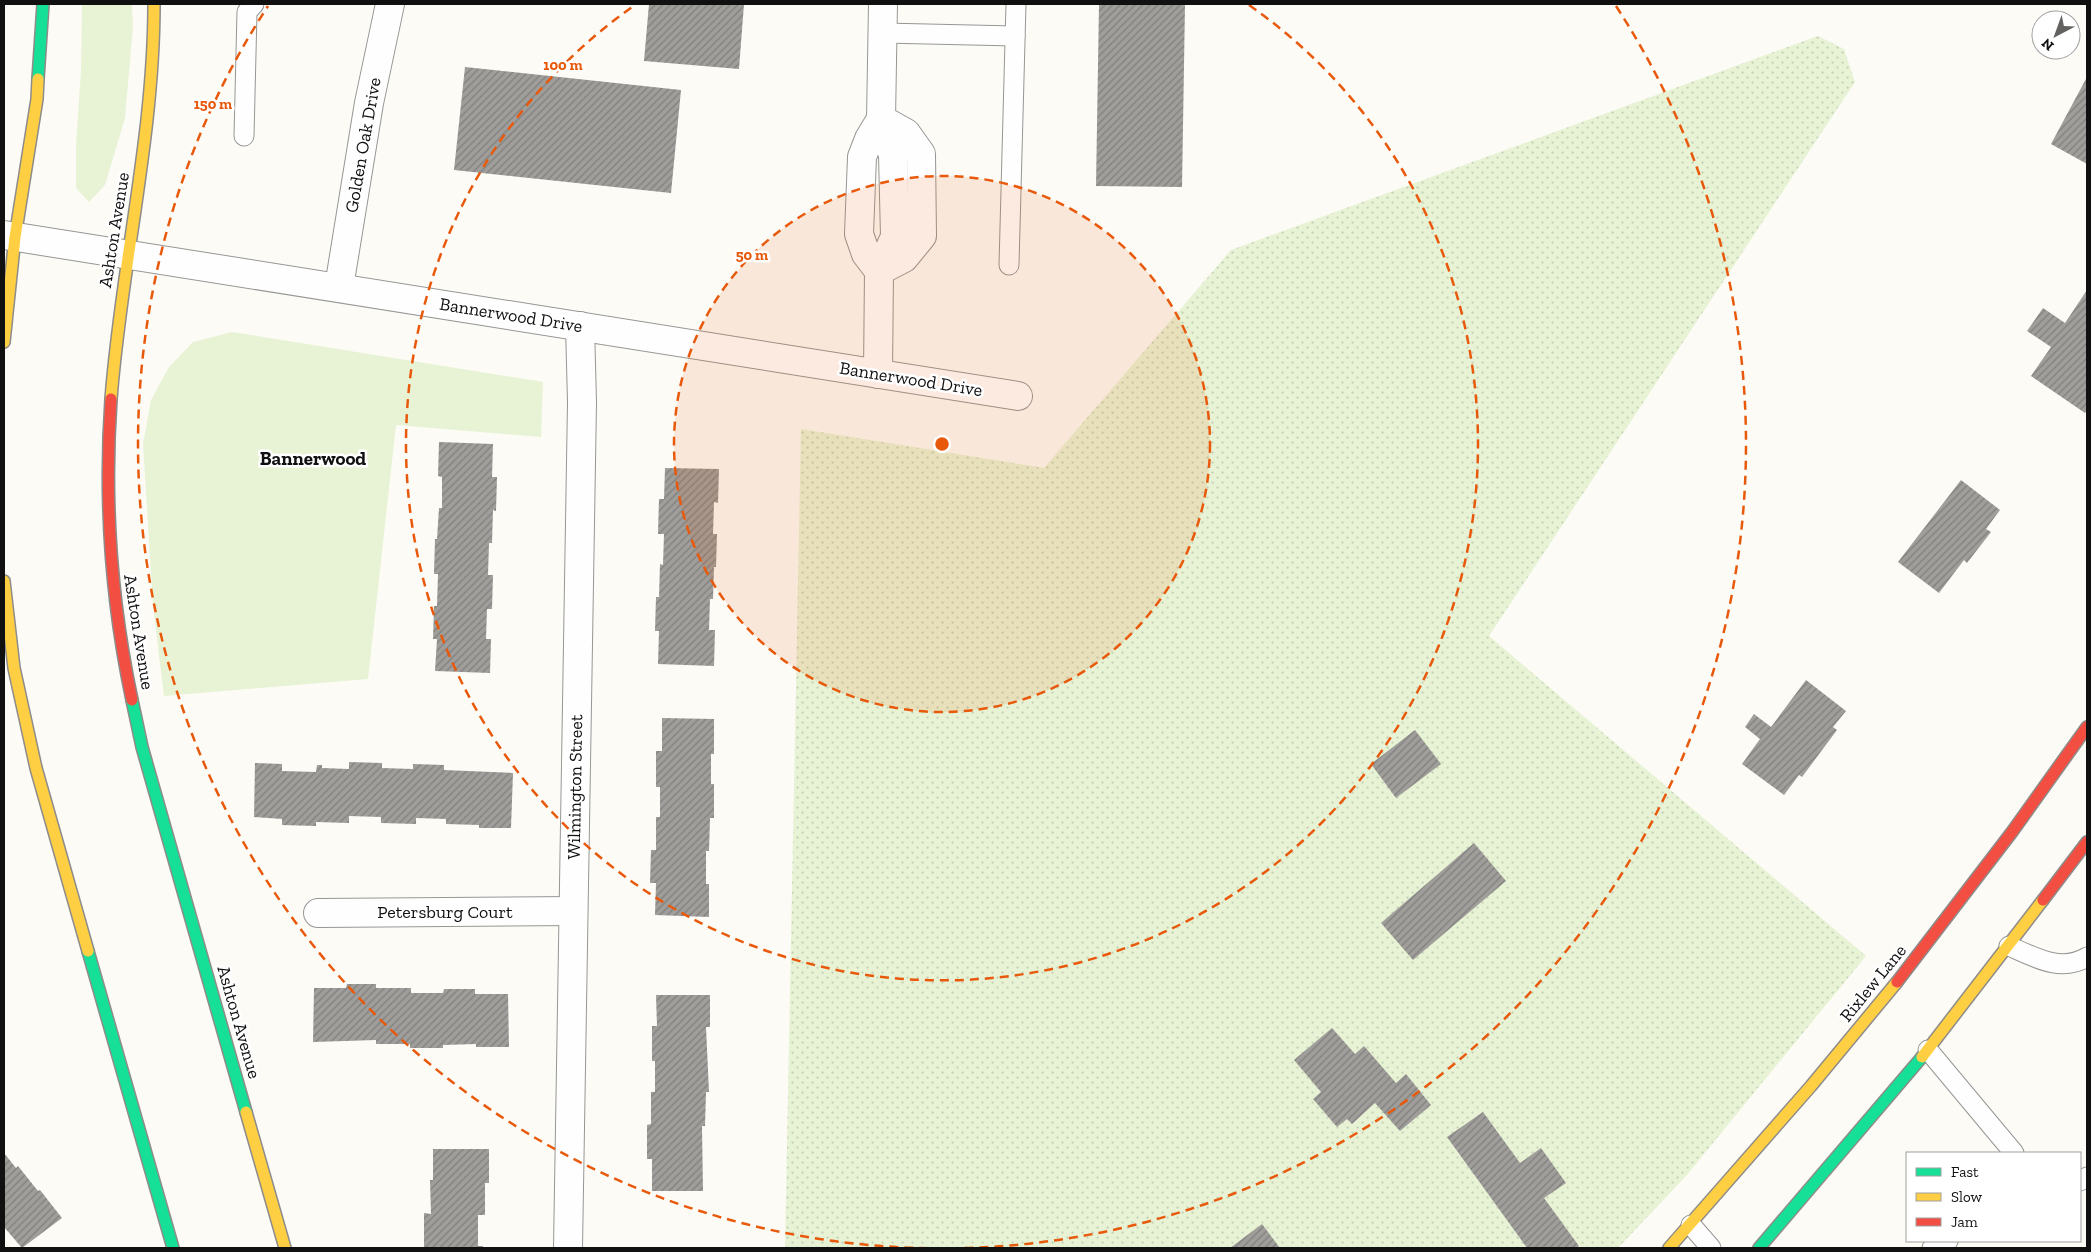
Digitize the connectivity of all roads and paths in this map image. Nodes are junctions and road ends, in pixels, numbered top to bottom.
1 (43, 4) edge
2 (154, 4) edge
3 (254, 4) edge
4 (390, 4) edge
5 (883, 4) edge
6 (1016, 4) edge
7 (883, 33) junction
8 (1015, 36) junction
9 (881, 119) junction
10 (244, 136) dead end
11 (9, 236) edge
12 (128, 254) junction
13 (1009, 265) dead end
14 (879, 271) junction
15 (339, 287) junction
16 (580, 326) junction
17 (4, 342) edge
18 (878, 374) junction
19 (1018, 396) dead end
20 (4, 580) edge
21 (2087, 727) edge
22 (2087, 842) edge
23 (573, 911) junction
24 (318, 913) dead end
25 (2009, 946) junction
26 (2087, 957) edge
27 (1928, 1050) junction
28 (2013, 1152) edge
29 (1691, 1225) junction
30 (1946, 1242) edge
31 (172, 1248) edge
32 (285, 1248) edge
33 (568, 1248) edge
34 (1670, 1248) edge
35 (1711, 1248) edge
36 (1760, 1248) edge
37 (1932, 1248) edge

1 - 11 main road
2 - 12 main road, Ashton Avenue
3 - 10 lane
4 - 15 street, Golden Oak Drive
5 - 7 street
6 - 8 lane
7 - 8 lane
7 - 9 street
8 - 13 lane
9 - 14 street
9 - 14 street
11 - 12 street, Bannerwood Drive
11 - 17 main road
12 - 15 street, Bannerwood Drive
12 - 32 main road, Ashton Avenue
14 - 18 street
15 - 16 street, Bannerwood Drive
16 - 18 street, Bannerwood Drive
16 - 23 street, Wilmington Street
18 - 19 street, Bannerwood Drive
20 - 31 main road
21 - 29 main road, Rixlew Lane
22 - 25 main road
23 - 24 street, Petersburg Court
23 - 33 street, Wilmington Street
25 - 26 lane
25 - 27 main road
27 - 28 lane
27 - 36 main road
29 - 34 main road, Rixlew Lane
29 - 35 lane
30 - 37 lane

